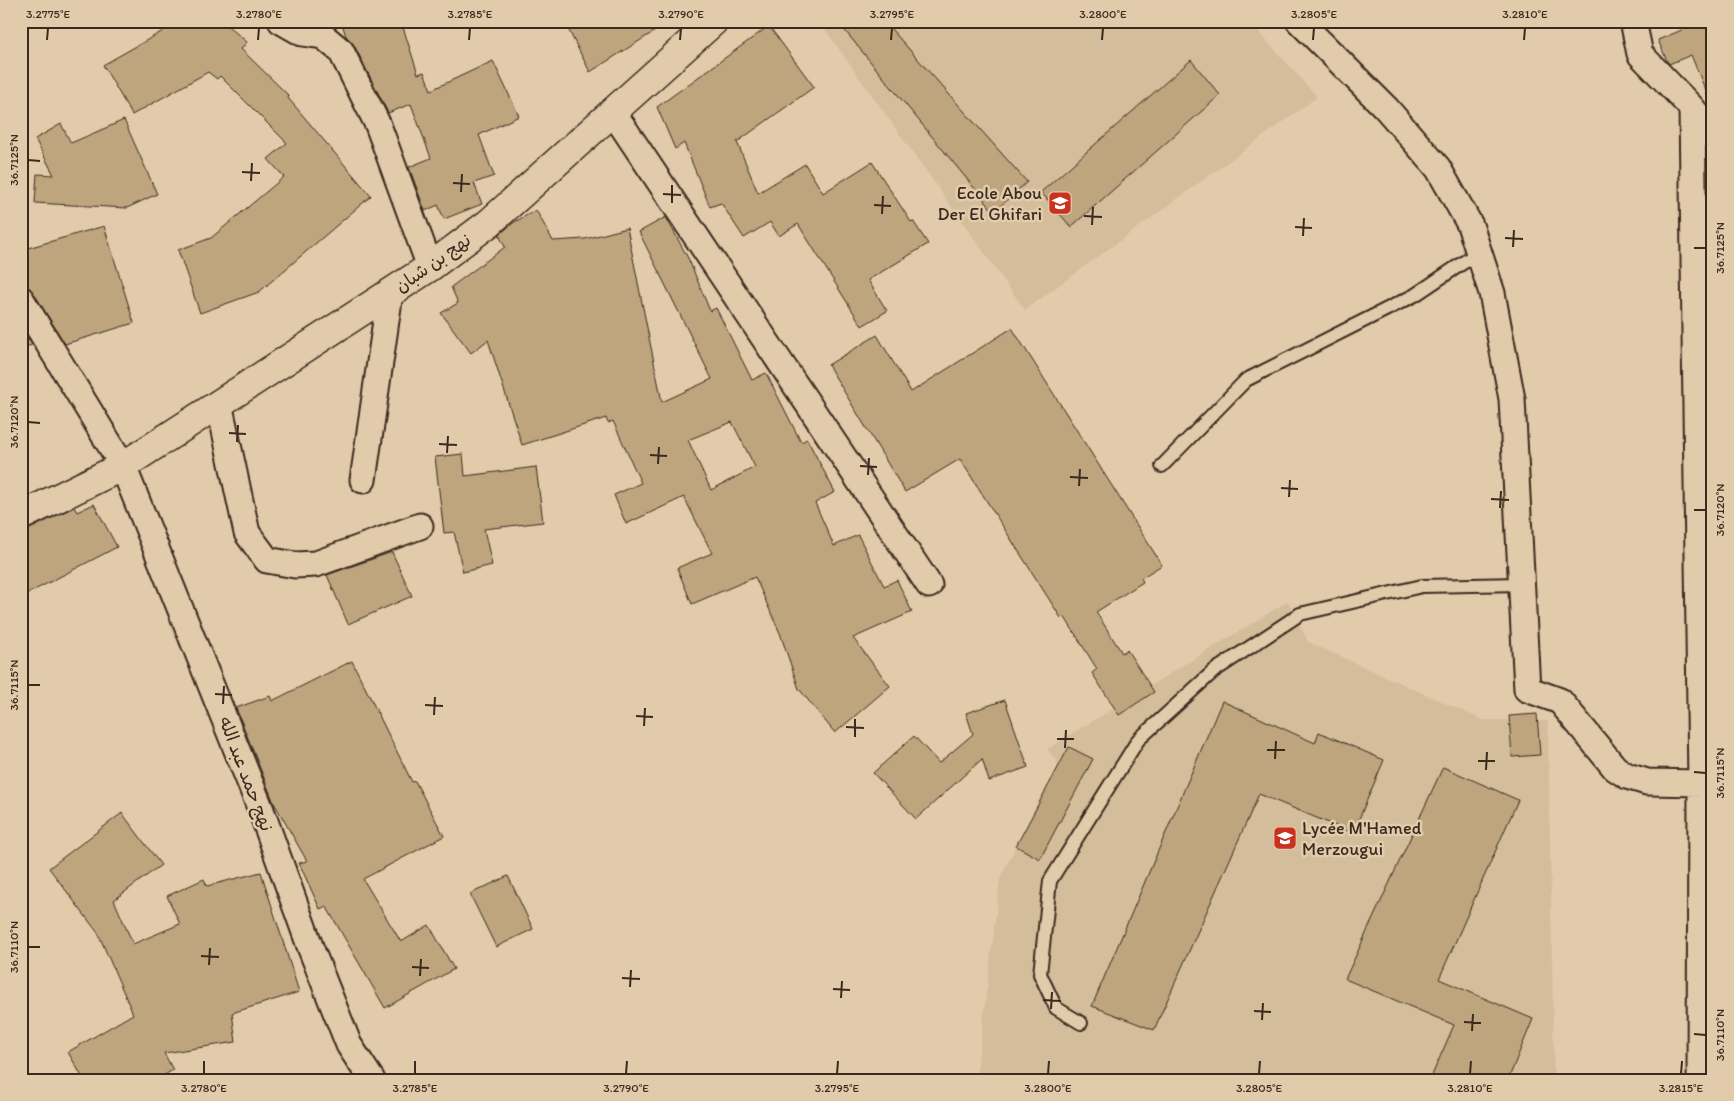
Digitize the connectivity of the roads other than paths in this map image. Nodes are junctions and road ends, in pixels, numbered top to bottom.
1 (281, 21) edge
2 (714, 21) edge
3 (1299, 21) edge
4 (1633, 21) edge
5 (1692, 108) junction
6 (613, 112) junction
7 (1713, 134) edge
8 (1693, 149) junction
9 (1479, 252) junction
10 (430, 267) junction
11 (390, 293) junction
12 (21, 299) edge
13 (219, 403) junction
14 (122, 466) junction
15 (1162, 466) dead end
16 (363, 480) dead end
17 (21, 516) edge
18 (420, 526) dead end
19 (929, 584) dead end
20 (1522, 584) junction
21 (1707, 790) edge
22 (1080, 1023) dead end
23 (372, 1080) edge
24 (1700, 1080) edge

1 - 10 street
2 - 6 street, نهج بن شبان
3 - 9 street
4 - 5 street
5 - 7 street
5 - 8 street
6 - 10 street, نهج بن شبان
6 - 19 street
7 - 8 street
8 - 21 street
9 - 15 lane
9 - 20 street
10 - 11 street, نهج بن شبان
11 - 13 street, نهج بن شبان
11 - 16 street
12 - 14 street, نهج حمد عبد الله
13 - 14 street, نهج بن شبان
13 - 18 street
14 - 17 street, نهج بن شبان
14 - 23 street, نهج حمد عبد الله
20 - 21 street
20 - 22 lane
21 - 24 street

